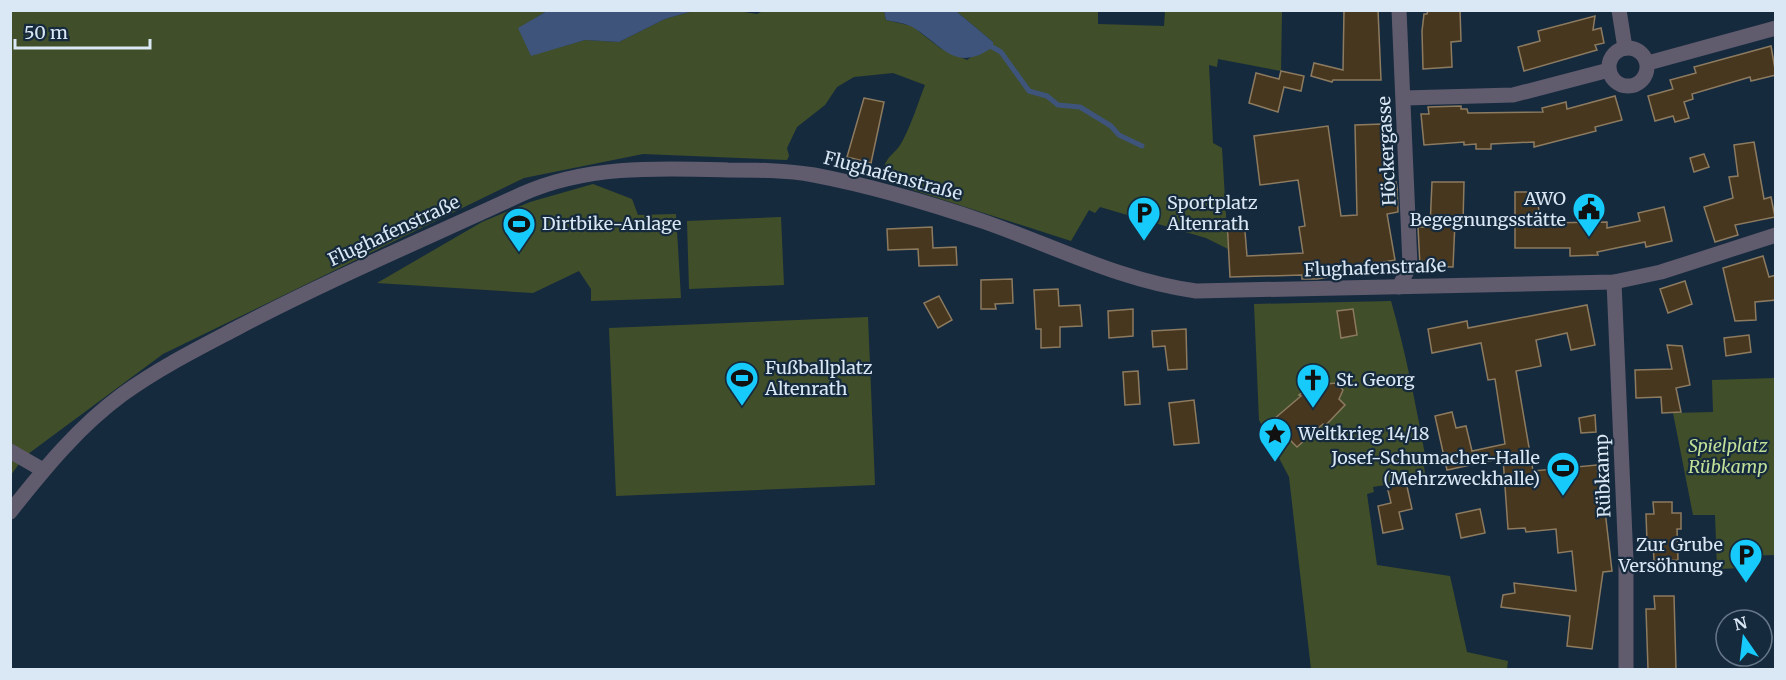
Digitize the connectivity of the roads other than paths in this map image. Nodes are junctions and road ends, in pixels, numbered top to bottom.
1 (1399, 10) edge
2 (1619, 10) edge
3 (1776, 28) edge
4 (1624, 48) junction
5 (1648, 63) junction
6 (1609, 70) junction
7 (1404, 98) junction
8 (1776, 235) edge
9 (1614, 282) junction
10 (1399, 287) junction
11 (10, 451) edge
12 (43, 471) junction
13 (10, 512) edge
14 (1626, 669) edge

1 - 7 street, Höckergasse
2 - 4 street
3 - 5 street
4 - 5 street
4 - 6 street
5 - 6 street
6 - 7 street
7 - 10 street, Höckergasse
8 - 9 street, Flughafenstraße
9 - 10 street, Flughafenstraße
9 - 14 street, Rübkamp
10 - 12 street, Flughafenstraße
11 - 12 street
12 - 13 street, Flughafenstraße

